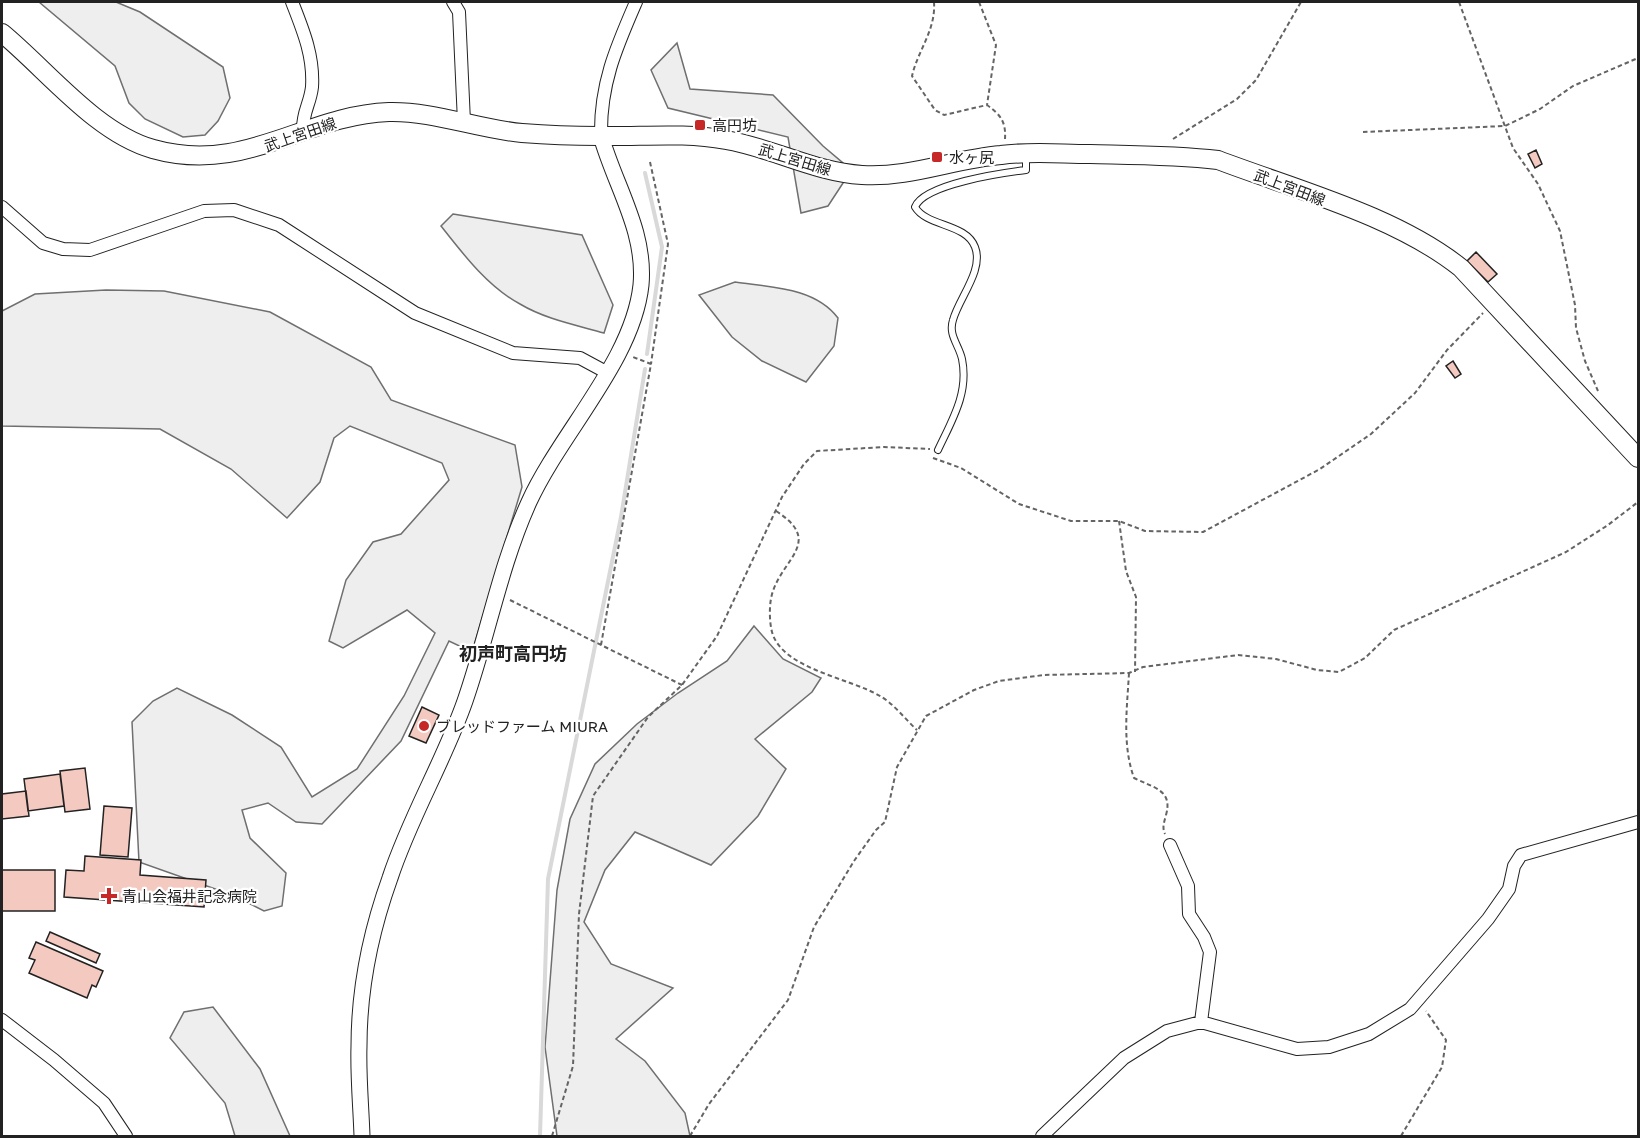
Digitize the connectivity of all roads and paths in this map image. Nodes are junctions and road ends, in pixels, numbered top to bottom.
1 (292, 2) edge
2 (453, 2) edge
3 (636, 2) edge
4 (934, 2) edge
5 (980, 2) edge
6 (1300, 2) edge
7 (1459, 2) edge
8 (2, 33) edge
9 (1638, 58) edge
10 (987, 105) junction
11 (464, 122) junction
12 (1505, 126) junction
13 (303, 132) junction
14 (1363, 132) dead end
15 (601, 136) junction
16 (1005, 154) junction
17 (1026, 154) junction
18 (1148, 156) junction
19 (650, 162) dead end
20 (2, 207) edge
21 (1493, 303) junction
22 (619, 352) junction
23 (651, 364) junction
24 (606, 372) junction
25 (1599, 393) dead end
26 (938, 450) junction
27 (1638, 458) edge
28 (1638, 502) edge
29 (776, 511) junction
30 (1119, 521) junction
31 (497, 593) junction
32 (600, 644) junction
33 (1135, 672) junction
34 (1129, 673) junction
35 (682, 686) junction
36 (916, 730) junction
37 (1638, 822) edge
38 (1170, 845) joint
39 (1417, 999) junction
40 (2, 1020) edge
41 (1201, 1022) junction
42 (126, 1137) edge
43 (362, 1137) edge
44 (552, 1137) edge
45 (690, 1137) edge
46 (1042, 1137) edge
47 (1401, 1137) edge

1 - 13 street
2 - 11 street
3 - 15 street
4 - 10 path
5 - 10 path
6 - 18 path
7 - 12 path
8 - 13 main road, 武上宮田線
9 - 12 path
10 - 16 path
11 - 13 main road, 武上宮田線
11 - 15 main road, 武上宮田線
12 - 14 path
12 - 25 path
15 - 16 main road, 武上宮田線
15 - 22 street
16 - 17 main road, 武上宮田線
17 - 18 main road, 武上宮田線
17 - 26 lane
18 - 21 main road, 武上宮田線
19 - 23 path
20 - 24 street
21 - 27 main road, 武上宮田線
21 - 30 path
22 - 23 path
22 - 24 street
23 - 32 path
24 - 31 street
26 - 29 path
26 - 30 path
28 - 33 path
29 - 35 path
29 - 36 path
30 - 33 path
31 - 32 path
31 - 43 street
32 - 35 path
33 - 34 path
34 - 36 path
34 - 38 path
35 - 44 path
36 - 45 path
37 - 39 street
38 - 41 street
39 - 41 street
39 - 47 path
40 - 42 street
41 - 46 street

